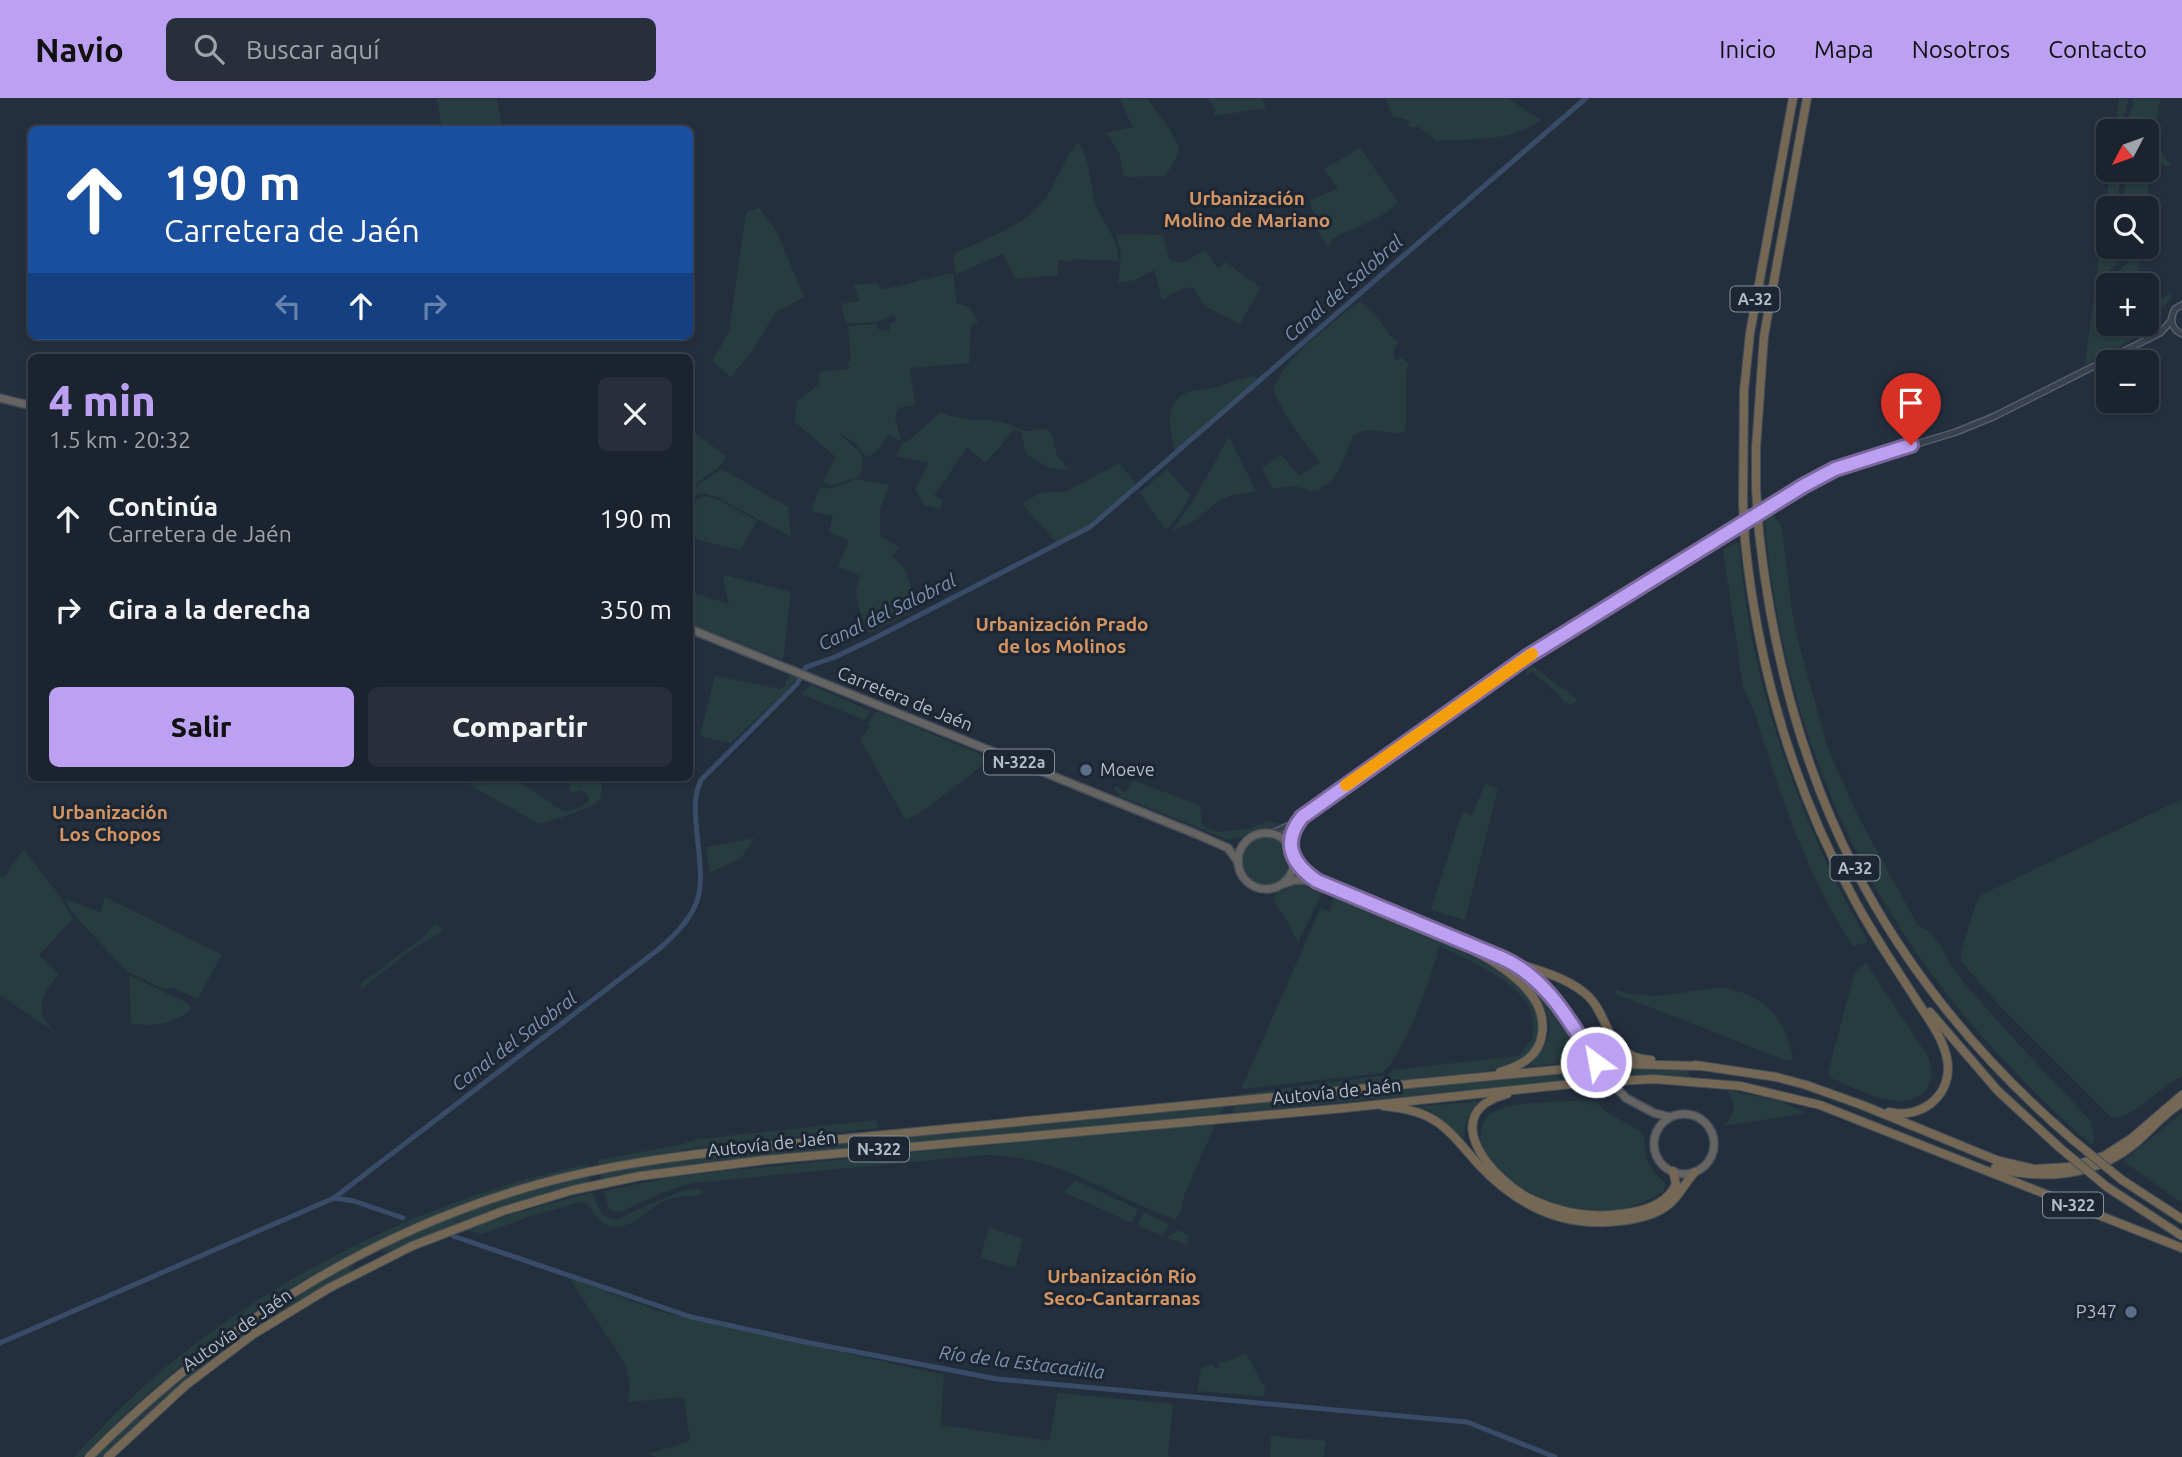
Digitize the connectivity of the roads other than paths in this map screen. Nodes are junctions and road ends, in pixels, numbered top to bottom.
1 (1793, 98) edge
2 (1807, 98) edge
3 (2182, 305) edge
4 (2171, 321) junction
5 (2160, 333) junction
6 (2180, 333) edge
7 (0, 398) edge
8 (28, 405) edge
9 (693, 630) edge
10 (1302, 817) junction
11 (1270, 834) junction
12 (1250, 838) junction
13 (1225, 846) junction
14 (1292, 853) junction
15 (1238, 862) junction
16 (1317, 881) junction
17 (1279, 885) junction
18 (1440, 933) junction
19 (1887, 953) junction
20 (1502, 958) junction
21 (1698, 1066) junction
22 (1483, 1078) junction
23 (1545, 1087) junction
24 (2182, 1096) edge
25 (1626, 1098) junction
26 (2182, 1103) edge
27 (1862, 1105) junction
28 (1345, 1108) junction
29 (1671, 1117) junction
30 (1660, 1126) junction
31 (1965, 1160) junction
32 (1673, 1171) junction
33 (1695, 1172) junction
34 (2182, 1217) edge
35 (2182, 1236) edge
36 (2182, 1248) edge
37 (89, 1457) edge
38 (108, 1457) edge

1 - 19 highway, A-32, bridge
2 - 34 highway, A-32, bridge
3 - 4 street
4 - 5 street
4 - 6 street
5 - 6 street
5 - 10 street
7 - 8 highway
9 - 13 highway, Carretera de Jaén / N-322a
10 - 11 street
10 - 14 street
11 - 12 highway
11 - 14 highway, N-322a
12 - 13 highway
12 - 15 highway
13 - 15 highway, Carretera de Jaén / N-322a
14 - 16 highway, N-322a
14 - 17 highway
15 - 17 highway, N-322a
16 - 17 highway, N-322a
16 - 18 highway, N-322a
18 - 20 highway, N-322a
18 - 22 highway
19 - 27 highway
19 - 35 highway, bridge
20 - 21 highway
20 - 25 highway, bridge
21 - 22 highway, Autovía de Jaén / N-322
21 - 27 highway, N-322
22 - 37 highway, Autovía de Jaén / N-322
23 - 28 highway, Autovía de Jaén / N-322
23 - 31 highway, Autovía de Jaén / N-322
23 - 32 highway
24 - 27 highway
25 - 29 highway
25 - 30 highway
26 - 31 highway
28 - 33 highway
28 - 38 highway, Autovía de Jaén / N-322
29 - 30 highway
29 - 33 highway
30 - 32 highway
31 - 36 highway, N-322
32 - 33 highway

